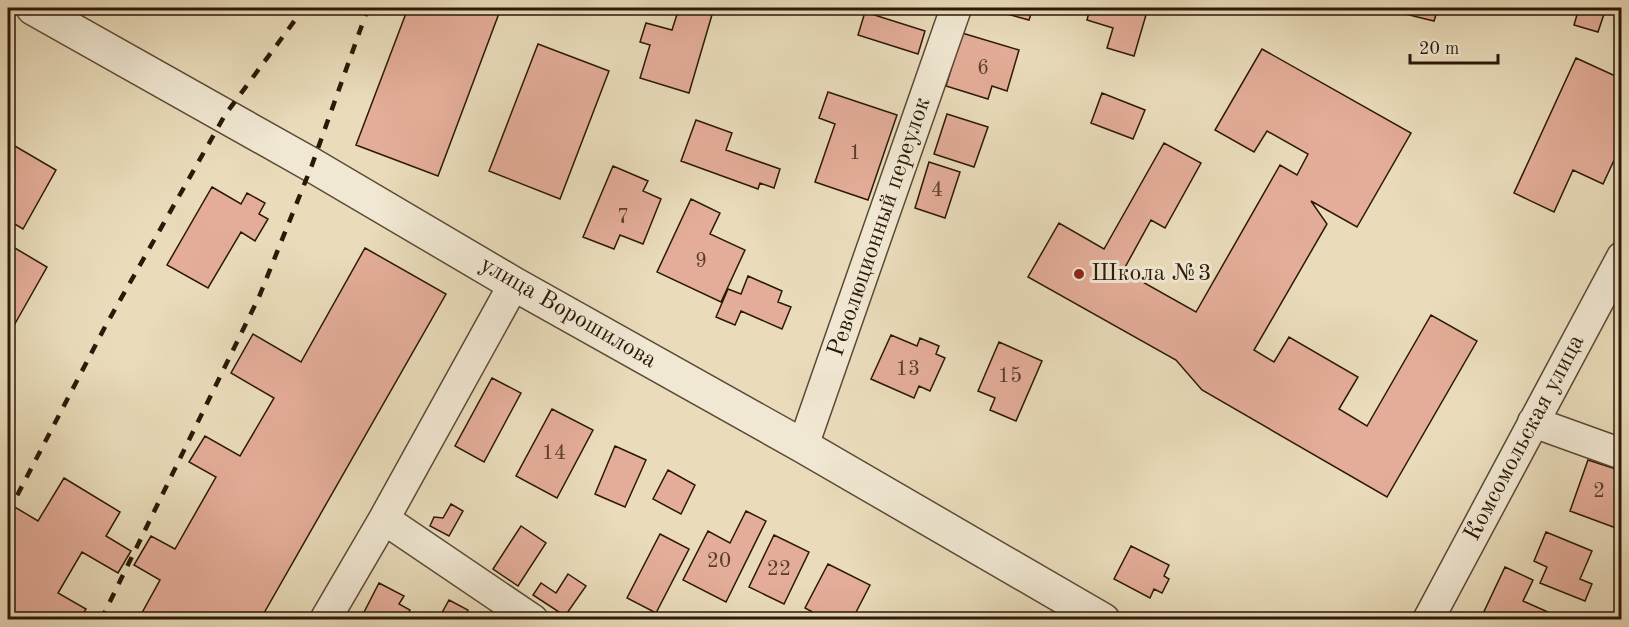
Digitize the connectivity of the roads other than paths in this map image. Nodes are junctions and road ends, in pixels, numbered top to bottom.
1 (33, 8) edge
2 (956, 8) edge
3 (1622, 258) edge
4 (514, 284) junction
5 (1533, 423) junction
6 (803, 446) junction
7 (1622, 454) edge
8 (384, 519) junction
9 (325, 620) edge
10 (533, 620) edge
11 (1102, 620) edge
12 (1428, 620) edge

1 - 4 street, улица Ворошилова
2 - 6 street, Революционный переулок
3 - 5 street, Комсомольская улица
4 - 6 street, улица Ворошилова
4 - 8 street
5 - 7 street
5 - 12 street, Комсомольская улица
6 - 11 street, улица Ворошилова
8 - 9 street
8 - 10 street

